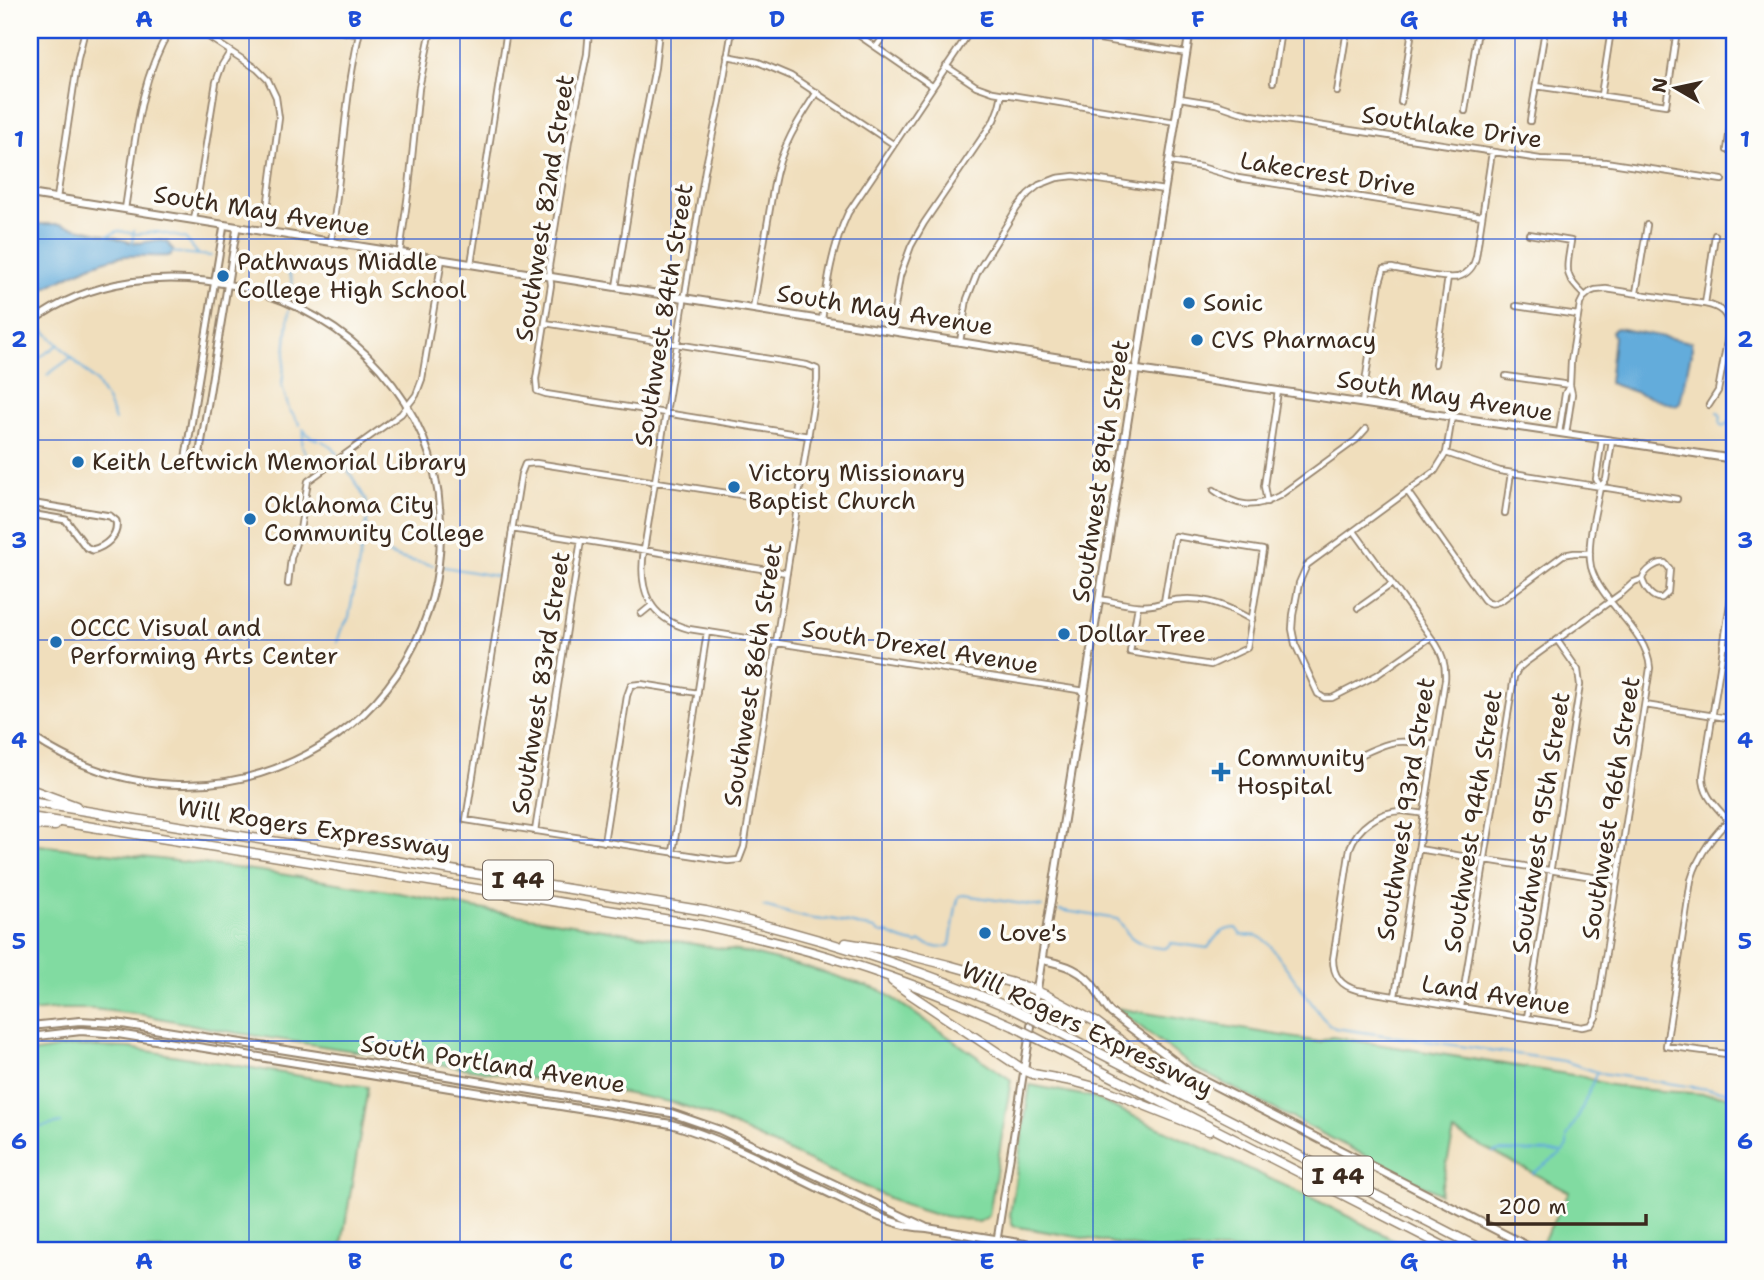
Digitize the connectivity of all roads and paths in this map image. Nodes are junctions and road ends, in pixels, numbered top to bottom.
1 (85, 30) edge
2 (170, 30) edge
3 (198, 30) edge
4 (337, 30) edge
5 (431, 30) edge
6 (507, 30) edge
7 (589, 30) edge
8 (659, 30) edge
9 (732, 30) edge
10 (850, 30) edge
11 (888, 30) edge
12 (971, 30) edge
13 (1043, 30) edge
14 (1190, 30) edge
15 (1281, 30) edge
16 (1347, 30) edge
17 (1412, 30) edge
18 (1478, 30) edge
19 (1545, 30) edge
20 (1611, 30) edge
21 (1677, 30) edge
22 (360, 32) edge
23 (876, 47) junction
24 (230, 52) junction
25 (1186, 53) junction
26 (727, 56) junction
27 (946, 66) junction
28 (1273, 82) dead end
29 (932, 86) junction
30 (1536, 86) junction
31 (817, 92) junction
32 (1337, 92) dead end
33 (1002, 94) junction
34 (1601, 95) junction
35 (1180, 98) junction
36 (1734, 100) edge
37 (1401, 102) dead end
38 (1465, 111) dead end
39 (1530, 121) dead end
40 (1176, 122) junction
41 (893, 144) junction
42 (1727, 150) dead end
43 (1492, 152) junction
44 (1170, 162) junction
45 (1722, 180) dead end
46 (1165, 190) junction
47 (30, 194) edge
48 (57, 198) junction
49 (125, 209) junction
50 (1482, 216) junction
51 (194, 220) junction
52 (224, 225) junction
53 (1647, 225) dead end
54 (237, 227) junction
55 (264, 231) junction
56 (1529, 234) dead end
57 (1716, 235) dead end
58 (331, 241) junction
59 (400, 253) junction
60 (442, 259) junction
61 (471, 264) junction
62 (217, 268) junction
63 (230, 270) junction
64 (550, 276) junction
65 (1448, 277) junction
66 (214, 283) junction
67 (227, 285) junction
68 (616, 287) junction
69 (1636, 293) junction
70 (1585, 296) junction
71 (684, 298) junction
72 (1705, 304) junction
73 (1516, 306) dead end
74 (754, 309) junction
75 (1578, 315) junction
76 (822, 320) junction
77 (30, 323) edge
78 (545, 323) junction
79 (891, 331) junction
80 (960, 342) junction
81 (676, 344) junction
82 (1435, 364) dead end
83 (1137, 370) junction
84 (1506, 376) dead end
85 (1570, 385) junction
86 (1278, 391) junction
87 (1362, 403) junction
88 (1709, 405) dead end
89 (408, 406) junction
90 (665, 413) junction
91 (1452, 417) junction
92 (1366, 429) dead end
93 (1562, 434) junction
94 (809, 436) junction
95 (1602, 439) junction
96 (1612, 441) junction
97 (1446, 453) junction
98 (1734, 459) edge
99 (1511, 473) junction
100 (654, 481) junction
101 (1600, 486) junction
102 (1214, 490) dead end
103 (1407, 491) junction
104 (1677, 499) dead end
105 (1266, 502) junction
106 (30, 503) edge
107 (798, 504) junction
108 (1505, 513) dead end
109 (30, 514) edge
110 (512, 529) junction
111 (1354, 531) junction
112 (581, 540) junction
113 (643, 550) junction
114 (1590, 553) junction
115 (787, 573) junction
116 (1642, 579) junction
117 (1734, 579) edge
118 (288, 584) dead end
119 (1392, 584) junction
120 (1100, 600) junction
121 (1611, 601) junction
122 (1164, 602) junction
123 (652, 606) junction
124 (1138, 606) junction
125 (1358, 608) dead end
126 (641, 614) dead end
127 (1252, 620) junction
128 (707, 632) junction
129 (1431, 637) junction
130 (1557, 640) junction
131 (776, 642) junction
132 (1723, 645) junction
133 (1734, 647) edge
134 (1085, 691) junction
135 (698, 693) junction
136 (1645, 705) junction
137 (1712, 716) junction
138 (1734, 719) edge
139 (30, 735) edge
140 (1435, 745) junction
141 (1356, 757) dead end
142 (30, 789) edge
143 (30, 802) edge
144 (90, 812) junction
145 (1424, 814) junction
146 (1734, 815) edge
147 (30, 817) edge
148 (1728, 820) junction
149 (30, 825) edge
150 (92, 827) junction
151 (535, 831) junction
152 (604, 842) junction
153 (1418, 849) junction
154 (673, 853) junction
155 (1484, 860) junction
156 (1551, 871) junction
157 (1617, 881) junction
158 (822, 940) junction
159 (1042, 960) junction
160 (885, 975) junction
161 (1037, 992) junction
162 (1395, 996) junction
163 (1461, 1007) junction
164 (1527, 1018) junction
165 (1591, 1025) joint
166 (30, 1026) edge
167 (30, 1037) edge
168 (1734, 1055) edge
169 (1024, 1070) junction
170 (1193, 1101) junction
171 (1244, 1144) junction
172 (927, 1227) junction
173 (997, 1240) junction
174 (996, 1250) edge
175 (1062, 1250) edge
176 (1451, 1250) edge
177 (1483, 1250) edge
178 (1535, 1250) edge

1 - 48 street
2 - 49 street
3 - 24 street
4 - 22 street
5 - 59 street
6 - 61 street
7 - 64 street, Southwest 82nd Street
8 - 68 street
9 - 26 street, Southwest 84th Street
10 - 23 street
11 - 23 street
12 - 27 street
13 - 25 street
14 - 25 main road, Southwest 89th Street
15 - 28 street
16 - 32 street
17 - 37 street
18 - 38 street
19 - 30 street
20 - 34 street
21 - 34 street
22 - 58 street
23 - 29 street
24 - 51 street
24 - 55 street
25 - 35 main road, Southwest 89th Street
26 - 31 street
26 - 71 street, Southwest 84th Street
27 - 29 street
27 - 33 street
29 - 41 street
30 - 34 street
30 - 39 street
31 - 41 street
31 - 74 street
33 - 40 street
33 - 79 street
35 - 40 main road, Southwest 89th Street
35 - 43 street, Southlake Drive
36 - 42 street
40 - 44 main road, Southwest 89th Street
41 - 76 street
43 - 45 street, Southlake Drive
43 - 50 street
44 - 46 main road, Southwest 89th Street
44 - 50 street, Lakecrest Drive
46 - 80 street
46 - 83 main road, Southwest 89th Street
47 - 48 main road, South May Avenue
48 - 49 main road, South May Avenue
49 - 51 main road, South May Avenue
50 - 65 street
51 - 52 main road, South May Avenue
52 - 54 main road, South May Avenue
52 - 62 street
53 - 69 street
54 - 55 main road, South May Avenue
54 - 63 street
55 - 58 main road, South May Avenue
56 - 70 street
57 - 72 street
58 - 59 main road, South May Avenue
59 - 60 main road, South May Avenue
60 - 61 main road, South May Avenue
60 - 89 street
61 - 64 main road, South May Avenue
62 - 63 street
62 - 66 street
63 - 67 street
64 - 68 main road, South May Avenue
64 - 78 street, Southwest 82nd Street
65 - 82 street
65 - 87 street
66 - 67 street
66 - 67 street
66 - 77 street
67 - 89 street
68 - 71 main road, South May Avenue
69 - 70 street
69 - 72 street
70 - 75 street
71 - 74 main road, South May Avenue
71 - 81 street, Southwest 84th Street
72 - 88 street
73 - 75 street
74 - 76 main road, South May Avenue
75 - 85 street
76 - 79 main road, South May Avenue
78 - 81 street
78 - 90 street, Southwest 82nd Street
79 - 80 main road, South May Avenue
80 - 83 main road, South May Avenue
81 - 90 street, Southwest 84th Street
81 - 94 street, Southwest 86th Street
83 - 86 main road, South May Avenue
83 - 120 main road, Southwest 89th Street
84 - 85 street
85 - 93 street
86 - 87 main road, South May Avenue
86 - 105 street
87 - 91 main road, South May Avenue
89 - 118 street
89 - 139 street
90 - 94 street
90 - 100 street, Southwest 84th Street
91 - 93 main road, South May Avenue
91 - 97 street
92 - 105 street
93 - 95 main road, South May Avenue
94 - 107 street, Southwest 86th Street
95 - 96 main road, South May Avenue
95 - 101 street, Southwest 96th Street
96 - 98 main road, South May Avenue
96 - 101 street, Southwest 96th Street
97 - 99 street
97 - 103 street
99 - 101 street
99 - 108 street
100 - 107 street
100 - 110 street
100 - 113 street, Southwest 84th Street
101 - 104 street
101 - 114 street, Southwest 96th Street
102 - 105 street
103 - 111 street
103 - 114 street
106 - 109 street
107 - 115 street, Southwest 86th Street
110 - 112 street
110 - 151 street
111 - 119 street, Southwest 93rd Street
111 - 129 street
112 - 113 street
112 - 151 street, Southwest 83rd Street
113 - 115 street
113 - 123 street, Southwest 84th Street
114 - 121 street, Southwest 96th Street
115 - 131 street, Southwest 86th Street
116 - 116 street, Southwest 94th Street
116 - 121 street, Southwest 94th Street
117 - 132 street
119 - 125 street
119 - 129 street, Southwest 93rd Street
120 - 124 street
120 - 134 main road, Southwest 89th Street
121 - 130 street, Southwest 94th Street
121 - 136 street, Southwest 96th Street
122 - 124 street
122 - 127 street
122 - 127 street
123 - 126 street
123 - 128 street
124 - 127 street
128 - 131 street, South Drexel Avenue
128 - 135 street
129 - 140 street, Southwest 93rd Street
130 - 155 street, Southwest 94th Street
130 - 156 street, Southwest 95th Street
131 - 134 street, South Drexel Avenue
131 - 154 street, Southwest 86th Street
132 - 133 street
132 - 137 street
134 - 159 main road, Southwest 89th Street
135 - 152 street
135 - 154 street
136 - 137 street
136 - 157 street, Southwest 96th Street
137 - 138 street
137 - 148 street
140 - 141 street
140 - 145 street, Southwest 93rd Street
142 - 144 highway
143 - 144 highway, Will Rogers Expressway / I 44
144 - 158 highway, Will Rogers Expressway / I 44
145 - 153 street, Southwest 93rd Street
145 - 162 street, Land Avenue
146 - 148 street
147 - 150 highway, Will Rogers Expressway / I 44
148 - 168 street
149 - 150 highway
150 - 160 highway, Will Rogers Expressway / I 44
151 - 152 street
152 - 154 street
153 - 155 street
153 - 162 street, Southwest 93rd Street
155 - 156 street
155 - 163 street, Southwest 94th Street
156 - 157 street
156 - 164 street, Southwest 95th Street
157 - 165 street, Southwest 96th Street
158 - 161 highway
158 - 170 highway, Will Rogers Expressway / I 44, bridge
159 - 161 main road, Southwest 89th Street
159 - 178 main road
160 - 169 highway
160 - 171 highway, Will Rogers Expressway / I 44, bridge
161 - 169 main road, Southwest 89th Street
161 - 170 highway
162 - 163 street, Land Avenue
163 - 164 street, Land Avenue
164 - 165 street, Land Avenue
166 - 172 main road, South Portland Avenue
167 - 172 main road, South Portland Avenue
169 - 171 highway
169 - 173 street, Southwest 89th Street
170 - 177 highway, Will Rogers Expressway / I 44
171 - 176 highway, Will Rogers Expressway / I 44
172 - 173 main road, South Portland Avenue
173 - 174 street, Southwest 89th Street
173 - 175 main road, South Portland Avenue

